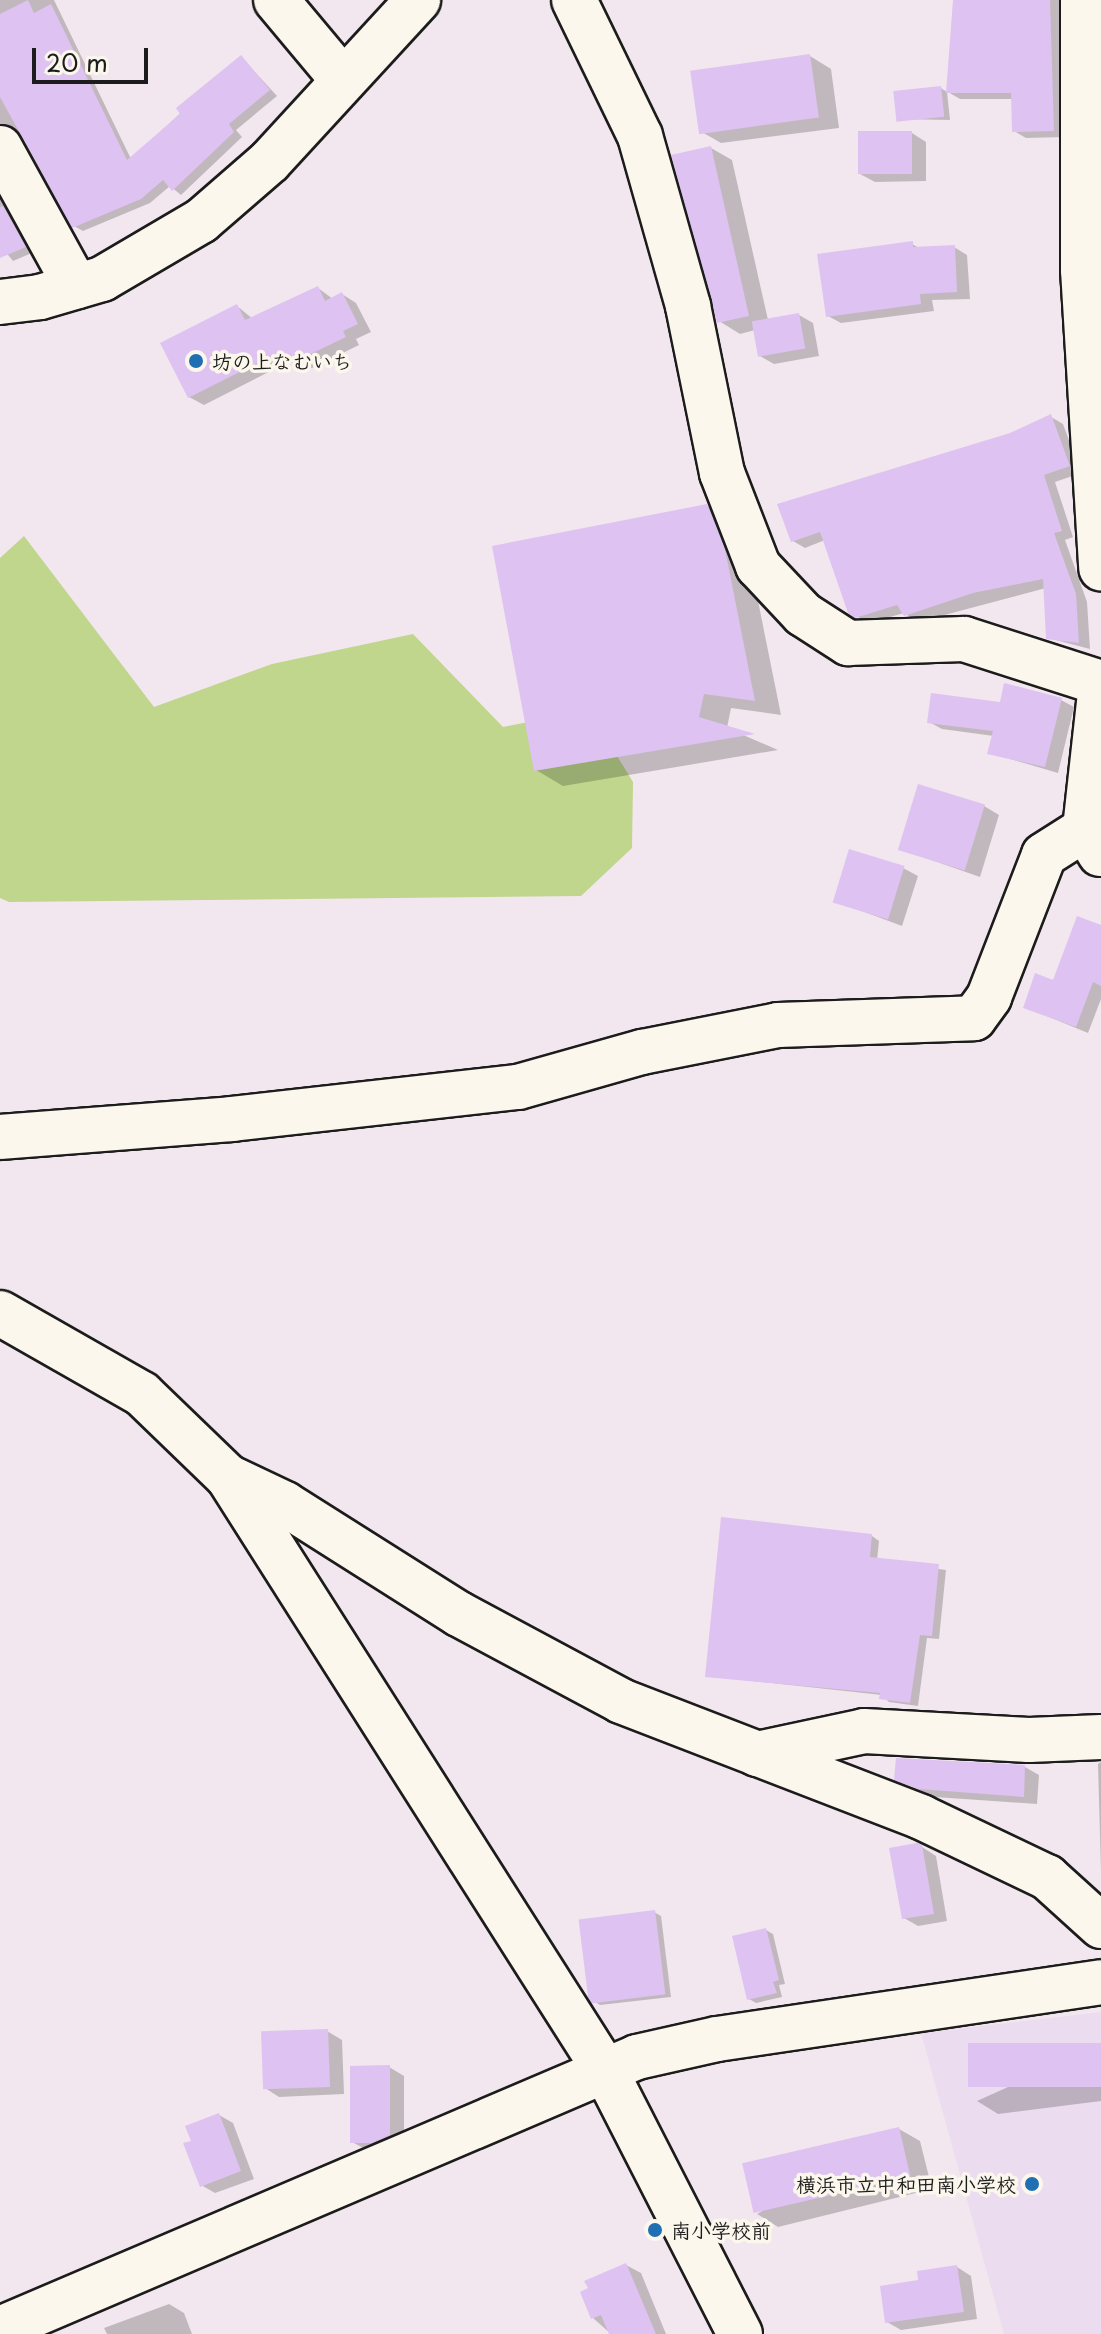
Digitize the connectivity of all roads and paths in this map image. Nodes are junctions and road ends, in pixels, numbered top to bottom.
1 (276, 0) edge
2 (418, 0) edge
3 (574, 0) edge
4 (1083, 0) edge
5 (342, 79) junction
6 (1092, 87) edge
7 (0, 148) edge
8 (1092, 269) edge
9 (76, 286) junction
10 (0, 302) edge
11 (1098, 453) edge
12 (1101, 568) edge
13 (1101, 684) edge
14 (1096, 837) edge
15 (0, 1137) edge
16 (0, 1313) edge
17 (228, 1477) junction
18 (1101, 1737) edge
19 (757, 1754) junction
20 (1101, 1926) edge
21 (1101, 1982) edge
22 (606, 2072) junction
23 (0, 2329) edge
24 (740, 2334) edge

1 - 5 street
2 - 5 street
3 - 13 street
4 - 6 street
5 - 9 street
6 - 8 street
7 - 9 street
8 - 11 street
9 - 10 street
11 - 12 street
13 - 14 street
14 - 15 street
16 - 17 street
17 - 19 street
17 - 22 street
18 - 19 street
19 - 20 street
21 - 22 street
22 - 23 street
22 - 24 street

